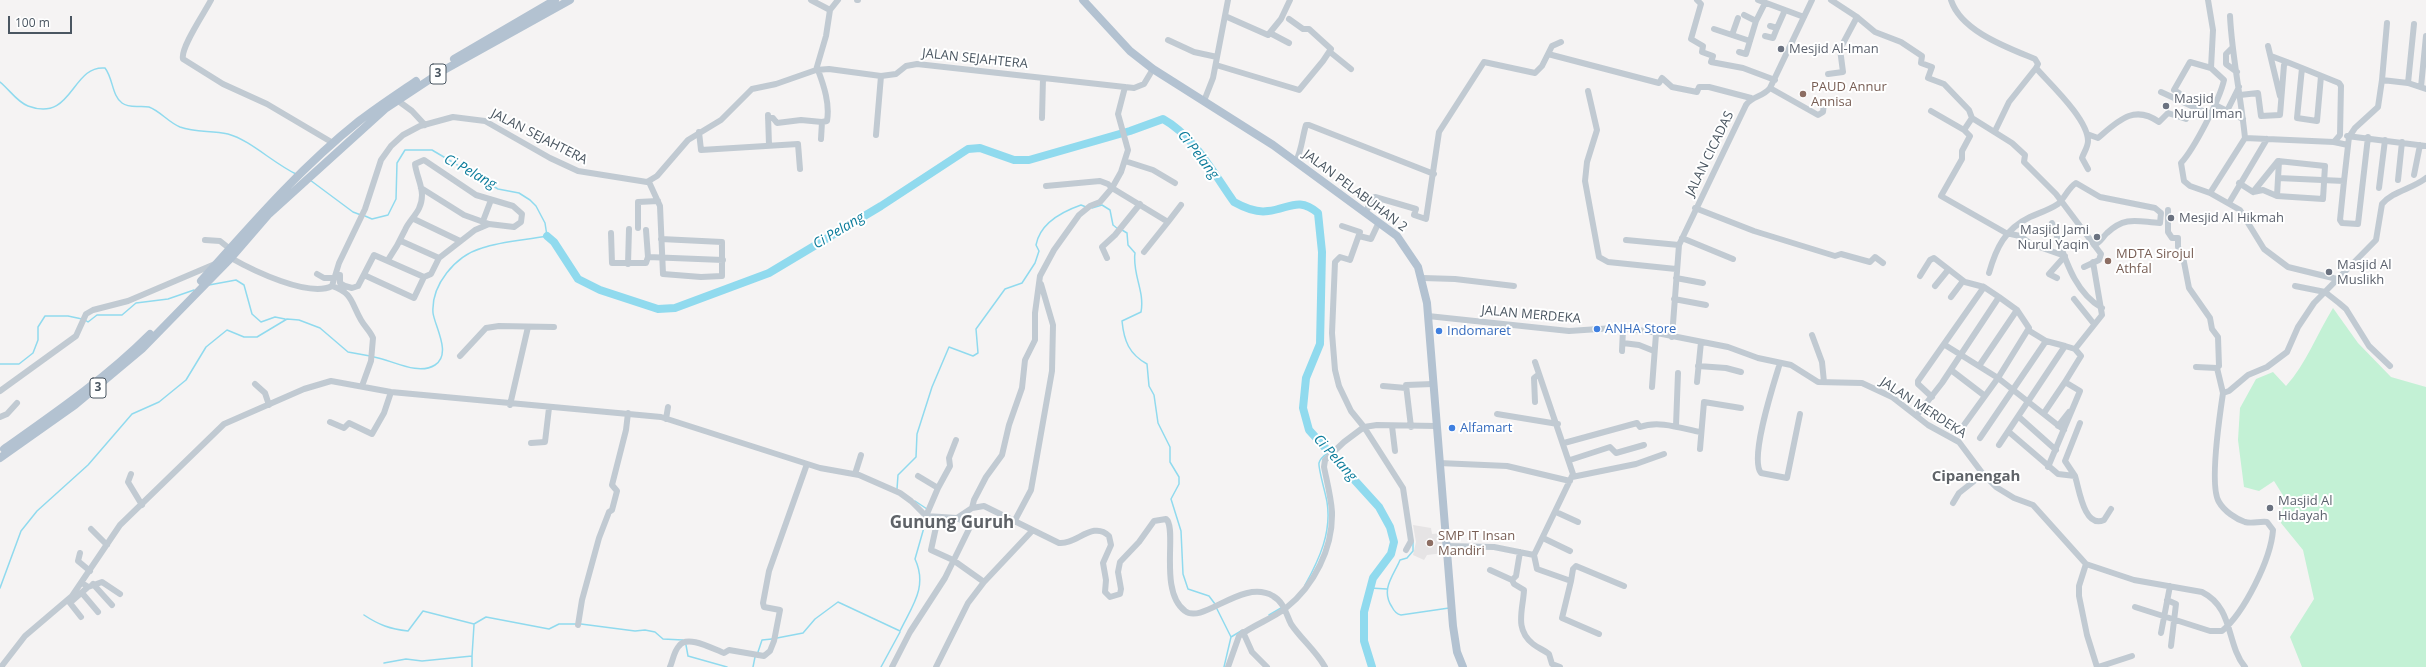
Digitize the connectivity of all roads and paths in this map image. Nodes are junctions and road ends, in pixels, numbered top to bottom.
1 (211, 0) edge
2 (555, 0) edge
3 (570, 0) edge
4 (811, 0) edge
5 (838, 0) edge
6 (1083, 0) edge
7 (1228, 0) edge
8 (1290, 0) edge
9 (1697, 0) edge
10 (1758, 0) edge
11 (1812, 0) edge
12 (1831, 0) edge
13 (2208, 0) edge
14 (1952, 1) edge
15 (1765, 3) junction
16 (830, 10) junction
17 (1785, 10) junction
18 (1224, 16) junction
19 (2230, 16) dead end
20 (1804, 17) junction
21 (1857, 17) junction
22 (1289, 19) dead end
23 (1756, 21) junction
24 (2387, 23) dead end
25 (2414, 24) dead end
26 (1770, 26) dead end
27 (1777, 28) junction
28 (1714, 29) dead end
29 (1270, 33) junction
30 (1732, 35) junction
31 (1766, 36) dead end
32 (2426, 36) edge
33 (1168, 40) dead end
34 (1750, 41) junction
35 (1562, 42) dead end
36 (1289, 43) dead end
37 (2268, 46) dead end
38 (2232, 48) junction
39 (1330, 52) junction
40 (1739, 52) dead end
41 (1548, 54) junction
42 (2271, 56) junction
43 (1217, 57) junction
44 (2287, 62) junction
45 (1216, 65) junction
46 (2036, 68) junction
47 (2211, 68) junction
48 (2302, 68) junction
49 (1153, 69) junction
50 (1351, 69) dead end
51 (817, 70) junction
52 (2237, 72) junction
53 (1828, 74) dead end
54 (881, 76) junction
55 (2321, 76) junction
56 (1044, 78) junction
57 (1775, 80) junction
58 (2382, 80) junction
59 (419, 82) junction
60 (2408, 83) junction
61 (2240, 85) junction
62 (1125, 87) junction
63 (1770, 88) junction
64 (2424, 88) edge
65 (1588, 91) dead end
66 (2161, 92) dead end
67 (2240, 95) junction
68 (1751, 98) junction
69 (398, 100) junction
70 (2176, 100) junction
71 (2281, 100) junction
72 (1204, 101) junction
73 (1824, 103) dead end
74 (2215, 105) junction
75 (1931, 111) dead end
76 (2227, 111) junction
77 (2209, 114) junction
78 (1042, 118) dead end
79 (1972, 118) junction
80 (2186, 119) dead end
81 (2243, 119) junction
82 (822, 122) junction
83 (425, 125) junction
84 (1964, 130) junction
85 (1995, 131) junction
86 (699, 132) junction
87 (876, 134) dead end
88 (2087, 134) junction
89 (2340, 135) junction
90 (2349, 137) junction
91 (2245, 138) junction
92 (2368, 138) junction
93 (821, 139) dead end
94 (2267, 139) junction
95 (2385, 140) junction
96 (2334, 142) junction
97 (2402, 142) junction
98 (333, 143) junction
99 (769, 145) junction
100 (2348, 145) junction
101 (2423, 145) edge
102 (1125, 161) junction
103 (1296, 161) junction
104 (2279, 161) junction
105 (316, 164) junction
106 (800, 169) dead end
107 (2088, 169) dead end
108 (1434, 174) junction
109 (2414, 175) dead end
110 (2278, 178) junction
111 (2426, 178) edge
112 (2398, 180) dead end
113 (2324, 181) junction
114 (2344, 181) junction
115 (649, 182) junction
116 (1175, 183) dead end
117 (2239, 183) junction
118 (1046, 186) dead end
119 (293, 187) junction
120 (421, 188) junction
121 (1112, 188) junction
122 (2379, 188) dead end
123 (2253, 192) junction
124 (2210, 193) junction
125 (2277, 196) junction
126 (491, 200) junction
127 (658, 201) junction
128 (2060, 202) junction
129 (2229, 202) junction
130 (1140, 204) junction
131 (1181, 205) dead end
132 (1695, 208) junction
133 (2168, 210) dead end
134 (1366, 212) junction
135 (414, 219) junction
136 (1168, 222) junction
137 (1379, 222) junction
138 (486, 223) junction
139 (2052, 223) dead end
140 (1342, 226) dead end
141 (638, 228) dead end
142 (629, 230) dead end
143 (646, 230) dead end
144 (611, 233) dead end
145 (2006, 233) junction
146 (1359, 236) junction
147 (1682, 238) junction
148 (661, 239) junction
149 (205, 240) dead end
150 (1626, 240) dead end
151 (401, 241) junction
152 (460, 241) junction
153 (1679, 245) junction
154 (2094, 245) junction
155 (230, 249) junction
156 (1144, 252) dead end
157 (2065, 256) junction
158 (648, 257) junction
159 (661, 257) junction
160 (231, 258) junction
161 (439, 258) junction
162 (1107, 258) dead end
163 (1733, 259) dead end
164 (388, 260) junction
165 (723, 260) junction
166 (2093, 262) junction
167 (1883, 263) dead end
168 (628, 264) junction
169 (2084, 267) dead end
170 (1676, 269) junction
171 (1948, 270) junction
172 (1989, 273) dead end
173 (317, 274) dead end
174 (340, 275) dead end
175 (364, 275) junction
176 (205, 276) junction
177 (1920, 276) dead end
178 (424, 277) junction
179 (333, 278) junction
180 (1423, 278) junction
181 (1676, 278) junction
182 (2057, 278) dead end
183 (2336, 279) junction
184 (1963, 280) junction
185 (1039, 281) junction
186 (1704, 283) dead end
187 (332, 286) junction
188 (1514, 286) dead end
189 (1936, 286) dead end
190 (2295, 286) dead end
191 (1984, 287) junction
192 (344, 288) junction
193 (2325, 292) junction
194 (1951, 297) dead end
195 (1999, 297) junction
196 (1674, 299) junction
197 (2074, 299) dead end
198 (183, 304) junction
199 (1706, 305) dead end
200 (2102, 308) junction
201 (2017, 310) junction
202 (1428, 316) junction
203 (2094, 324) junction
204 (528, 326) junction
205 (554, 327) dead end
206 (1623, 329) junction
207 (2028, 330) junction
208 (1656, 334) junction
209 (1812, 335) dead end
210 (1672, 337) junction
211 (2046, 341) junction
212 (1701, 342) junction
213 (1623, 343) junction
214 (1945, 345) junction
215 (2065, 346) junction
216 (2075, 349) junction
217 (1622, 350) dead end
218 (1654, 351) junction
219 (1961, 355) junction
220 (460, 356) dead end
221 (1535, 362) dead end
222 (1780, 363) junction
223 (1698, 366) junction
224 (1979, 366) junction
225 (2390, 366) dead end
226 (2196, 367) dead end
227 (2216, 368) junction
228 (1951, 370) junction
229 (1741, 372) dead end
230 (1678, 373) dead end
231 (1539, 374) junction
232 (1998, 378) junction
233 (1696, 382) dead end
234 (1824, 382) junction
235 (2065, 382) junction
236 (255, 384) dead end
237 (1433, 384) junction
238 (362, 386) junction
239 (1383, 386) dead end
240 (1652, 387) dead end
241 (1406, 388) junction
242 (0, 390) edge
243 (2012, 391) junction
244 (391, 392) junction
245 (2223, 393) junction
246 (1985, 396) junction
247 (1932, 397) junction
248 (2030, 401) junction
249 (1535, 402) dead end
250 (17, 404) dead end
251 (269, 404) junction
252 (510, 405) junction
253 (2073, 406) junction
254 (668, 407) dead end
255 (549, 408) junction
256 (1741, 408) dead end
257 (628, 413) junction
258 (2044, 413) junction
259 (1497, 414) dead end
260 (1800, 414) dead end
261 (1917, 415) junction
262 (0, 417) edge
263 (2019, 417) junction
264 (666, 419) junction
265 (330, 422) dead end
266 (2080, 423) dead end
267 (1558, 424) junction
268 (1964, 425) dead end
269 (1392, 426) junction
270 (1436, 426) junction
271 (1676, 426) junction
272 (2058, 426) junction
273 (1364, 427) junction
274 (1411, 427) junction
275 (2064, 430) junction
276 (1700, 432) junction
277 (2009, 432) junction
278 (1980, 438) dead end
279 (956, 440) dead end
280 (531, 443) dead end
281 (1564, 443) junction
282 (1644, 445) dead end
283 (1999, 445) dead end
284 (1700, 449) dead end
285 (2056, 450) junction
286 (1395, 451) dead end
287 (0, 452) edge
288 (1664, 454) dead end
289 (861, 456) dead end
290 (0, 458) edge
291 (1570, 460) junction
292 (807, 464) junction
293 (1439, 464) junction
294 (2048, 467) junction
295 (131, 474) dead end
296 (855, 474) junction
297 (1983, 474) junction
298 (918, 476) dead end
299 (2075, 476) junction
300 (1571, 479) junction
301 (938, 488) junction
302 (1953, 503) dead end
303 (142, 505) junction
304 (972, 508) junction
305 (2110, 509) dead end
306 (1556, 512) junction
307 (926, 516) junction
308 (938, 518) junction
309 (957, 518) junction
310 (1014, 522) junction
311 (1578, 522) dead end
312 (91, 529) dead end
313 (1032, 531) junction
314 (1543, 538) junction
315 (107, 545) junction
316 (1446, 546) junction
317 (1406, 550) dead end
318 (1570, 551) dead end
319 (1520, 552) junction
320 (80, 553) dead end
321 (1534, 555) junction
322 (953, 560) junction
323 (2086, 564) junction
324 (1490, 570) dead end
325 (90, 571) junction
326 (1512, 580) junction
327 (1571, 581) junction
328 (984, 582) junction
329 (82, 583) junction
330 (93, 584) junction
331 (1624, 586) dead end
332 (2170, 586) junction
333 (88, 587) junction
334 (82, 593) junction
335 (120, 594) dead end
336 (2167, 600) junction
337 (70, 603) junction
338 (112, 605) dead end
339 (1284, 607) junction
340 (2135, 607) dead end
341 (98, 612) dead end
342 (2163, 616) junction
343 (81, 617) dead end
344 (2174, 619) junction
345 (47, 624) dead end
346 (578, 625) dead end
347 (2229, 625) junction
348 (1243, 632) junction
349 (2161, 633) dead end
350 (1599, 634) dead end
351 (2171, 646) dead end
352 (2132, 656) dead end
353 (2, 667) edge
354 (670, 667) edge
355 (892, 667) edge
356 (936, 667) edge
357 (1228, 667) edge
358 (1267, 667) edge
359 (1325, 667) edge
360 (1463, 667) edge
361 (1560, 667) edge
362 (2098, 667) edge
363 (2245, 667) edge

1 - 98 street
2 - 59 main road, 3
3 - 59 main road, 3
4 - 16 street
5 - 16 street
6 - 49 main road, JALAN PELABUHAN 2
7 - 18 street
8 - 29 street
9 - 57 street
10 - 15 street
11 - 20 street
12 - 21 street
13 - 47 street
14 - 46 street
15 - 17 street
15 - 23 street
16 - 51 street
17 - 20 street
17 - 27 street
18 - 29 street
18 - 43 street
19 - 38 street
20 - 57 street
21 - 53 street
21 - 79 street
22 - 39 street
23 - 30 street
23 - 34 street
24 - 58 street
25 - 60 street
26 - 27 street
27 - 31 street
28 - 30 street
29 - 36 street
30 - 34 street
32 - 64 street
33 - 43 street
34 - 40 street
35 - 41 street
37 - 42 street
38 - 52 street
38 - 52 street
39 - 45 street
39 - 50 street
41 - 68 street
41 - 108 street
42 - 44 street
42 - 71 street
43 - 45 street
44 - 48 street
44 - 71 street
45 - 72 street
46 - 85 street
46 - 88 street
47 - 70 street
47 - 74 street
48 - 55 street
48 - 55 street
49 - 62 street, JALAN SEJAHTERA
49 - 72 main road, JALAN PELABUHAN 2
51 - 54 street, JALAN SEJAHTERA
51 - 82 street
51 - 86 street, JALAN SEJAHTERA
52 - 61 street
54 - 56 street, JALAN SEJAHTERA
54 - 87 street
55 - 89 street
56 - 62 street, JALAN SEJAHTERA
56 - 78 street
57 - 63 street
58 - 60 street
58 - 90 street
59 - 69 main road, 3
59 - 98 main road, 3
60 - 64 street
61 - 67 street
61 - 76 street
62 - 102 street
63 - 68 street
63 - 73 street
65 - 170 street
66 - 70 street
67 - 71 street
67 - 81 street
68 - 132 street, JALAN CICADAS
69 - 83 street
69 - 105 main road, 3
70 - 77 street
72 - 103 main road, JALAN PELABUHAN 2
74 - 76 street
74 - 77 street
75 - 84 street
76 - 81 street
77 - 124 street
79 - 84 street
79 - 85 street
80 - 88 street
81 - 91 street
82 - 93 street
82 - 99 street
83 - 115 street, JALAN SEJAHTERA
83 - 179 street, JALAN SEJAHTERA
84 - 145 street
85 - 128 street
86 - 99 street
86 - 115 street, JALAN SEJAHTERA
88 - 107 street
89 - 90 street
89 - 96 street
90 - 92 street
90 - 100 street
91 - 94 street
91 - 124 street
92 - 95 street
92 - 114 street
94 - 96 street
94 - 117 street
95 - 97 street
95 - 122 street
96 - 100 street
97 - 101 street
97 - 112 street
98 - 105 main road, 3
99 - 106 street
100 - 114 street
101 - 109 street
102 - 116 street
102 - 121 street
103 - 108 street
103 - 134 main road, JALAN PELABUHAN 2
104 - 110 street
104 - 113 street
104 - 123 street
105 - 119 main road, 3
108 - 134 street
110 - 113 street
110 - 125 street
111 - 183 street
113 - 114 street
113 - 125 street
115 - 127 street
117 - 123 street
117 - 129 street
118 - 121 street
119 - 155 main road, 3
119 - 160 main road, 3
120 - 126 street
120 - 135 street
120 - 138 street
121 - 130 street
121 - 185 street
123 - 125 street
124 - 129 street
126 - 138 street
126 - 138 street
127 - 141 street
127 - 148 street
128 - 145 street
128 - 154 street
128 - 154 street
129 - 183 street
130 - 136 street
130 - 162 street
131 - 136 street
132 - 147 street, JALAN CICADAS
132 - 167 street
133 - 227 street
134 - 137 main road, JALAN PELABUHAN 2
135 - 151 street
135 - 152 street
136 - 156 street
137 - 146 street
137 - 180 main road, JALAN PELABUHAN 2
138 - 152 street
139 - 157 street
140 - 146 street
142 - 168 street
143 - 158 street
144 - 168 street
145 - 157 street
145 - 172 street
146 - 273 street
147 - 153 street, JALAN CICADAS
147 - 163 street
148 - 159 street
148 - 165 street
149 - 155 street
150 - 153 street
151 - 161 street
151 - 164 street
152 - 161 street
153 - 170 street, JALAN CICADAS
154 - 166 street
155 - 176 main road, 3
157 - 182 street
157 - 200 street
158 - 159 street
158 - 168 street
159 - 165 street
159 - 165 street
160 - 176 main road, 3
160 - 187 street
161 - 178 street
164 - 175 street
164 - 178 street
166 - 169 street
166 - 200 street
170 - 181 street, JALAN CICADAS
171 - 177 street
171 - 184 street
171 - 189 street
173 - 179 street
174 - 192 street
175 - 178 street
175 - 192 street
176 - 198 main road, 3
176 - 242 street
179 - 187 street, JALAN SEJAHTERA
180 - 188 street
180 - 202 main road, JALAN PELABUHAN 2
181 - 186 street
181 - 196 street, JALAN CICADAS
183 - 193 street
184 - 191 street
184 - 194 street
185 - 304 street
185 - 310 street
187 - 192 street
190 - 193 street
191 - 195 street
191 - 214 street
192 - 238 street
193 - 225 street
193 - 245 street
195 - 201 street
195 - 219 street
196 - 199 street
196 - 210 street, JALAN CICADAS
197 - 203 street
198 - 287 main road, 3
198 - 290 main road, 3
200 - 203 street
201 - 207 street
201 - 224 street
202 - 206 street, JALAN MERDEKA
202 - 237 main road, JALAN PELABUHAN 2
203 - 216 street
204 - 205 street
204 - 220 street
204 - 252 street
206 - 208 street, JALAN MERDEKA
206 - 213 street
207 - 211 street
207 - 232 street
208 - 210 street, JALAN MERDEKA
208 - 218 street
209 - 234 street
210 - 212 street, JALAN MERDEKA
211 - 215 street
211 - 243 street
212 - 222 street, JALAN MERDEKA
212 - 223 street
213 - 217 street
213 - 218 street
214 - 219 street
214 - 247 street
215 - 216 street
215 - 248 street
216 - 235 street
218 - 240 street
219 - 224 street
219 - 228 street
221 - 231 street
222 - 234 street, JALAN MERDEKA
222 - 260 street
223 - 229 street
223 - 233 street
224 - 232 street
226 - 227 street
227 - 245 street
228 - 246 street
228 - 247 street
230 - 271 street
231 - 249 street
231 - 267 street
232 - 243 street
232 - 246 street
234 - 261 street, JALAN MERDEKA
235 - 253 street
235 - 258 street
236 - 251 street
237 - 241 street
237 - 270 main road, JALAN PELABUHAN 2
238 - 244 street
238 - 251 street
239 - 241 street
241 - 274 street
243 - 248 street
243 - 278 street
244 - 252 street
244 - 265 street
245 - 347 street
246 - 268 street
247 - 261 street
248 - 258 street
248 - 263 street
250 - 262 street
251 - 303 street
252 - 255 street
253 - 272 street
253 - 275 street
254 - 264 street
255 - 257 street
255 - 280 street
256 - 276 street
257 - 264 street
257 - 346 street
258 - 272 street
259 - 267 street
261 - 297 street, JALAN MERDEKA
263 - 277 street
263 - 285 street
264 - 292 street
266 - 299 street
267 - 281 street
269 - 273 street
269 - 274 street
269 - 286 street
270 - 274 street
270 - 293 main road, JALAN PELABUHAN 2
271 - 276 street
271 - 281 street
272 - 275 street
273 - 317 street
273 - 339 street
275 - 285 street
276 - 284 street
277 - 283 street
277 - 294 street
279 - 301 street
281 - 291 street
282 - 291 street
285 - 294 street
288 - 300 street
289 - 296 street
291 - 300 street
292 - 296 street
292 - 354 street
293 - 300 street
293 - 316 main road, JALAN PELABUHAN 2
294 - 299 street
295 - 303 street
296 - 307 street
297 - 302 street
297 - 323 street, JALAN MERDEKA
298 - 301 street
299 - 305 street
300 - 306 street
301 - 307 street
303 - 315 street
304 - 309 street
304 - 310 street
306 - 311 street
306 - 314 street
307 - 308 street
308 - 309 street
308 - 322 street
309 - 322 street
310 - 313 street
312 - 315 street
313 - 328 street
313 - 339 street
314 - 318 street
314 - 321 street
315 - 325 street
316 - 319 street
316 - 360 main road, JALAN PELABUHAN 2
319 - 321 street
319 - 326 street
320 - 325 street
321 - 327 street
322 - 328 street
322 - 355 street
323 - 332 street, JALAN MERDEKA
323 - 362 street
324 - 326 street
325 - 329 street
326 - 361 street
327 - 331 street
327 - 350 street
328 - 356 street
329 - 333 street
329 - 353 street
330 - 333 street
330 - 335 street
330 - 338 street
332 - 336 street
332 - 347 street, JALAN MERDEKA
333 - 334 street
334 - 337 street
334 - 341 street
336 - 342 street
336 - 344 street
337 - 343 street
337 - 345 street
339 - 348 street
339 - 359 street
340 - 342 street
342 - 344 street
342 - 349 street
344 - 347 street
344 - 351 street
347 - 363 street, JALAN MERDEKA
348 - 357 street
348 - 358 street
352 - 362 street

